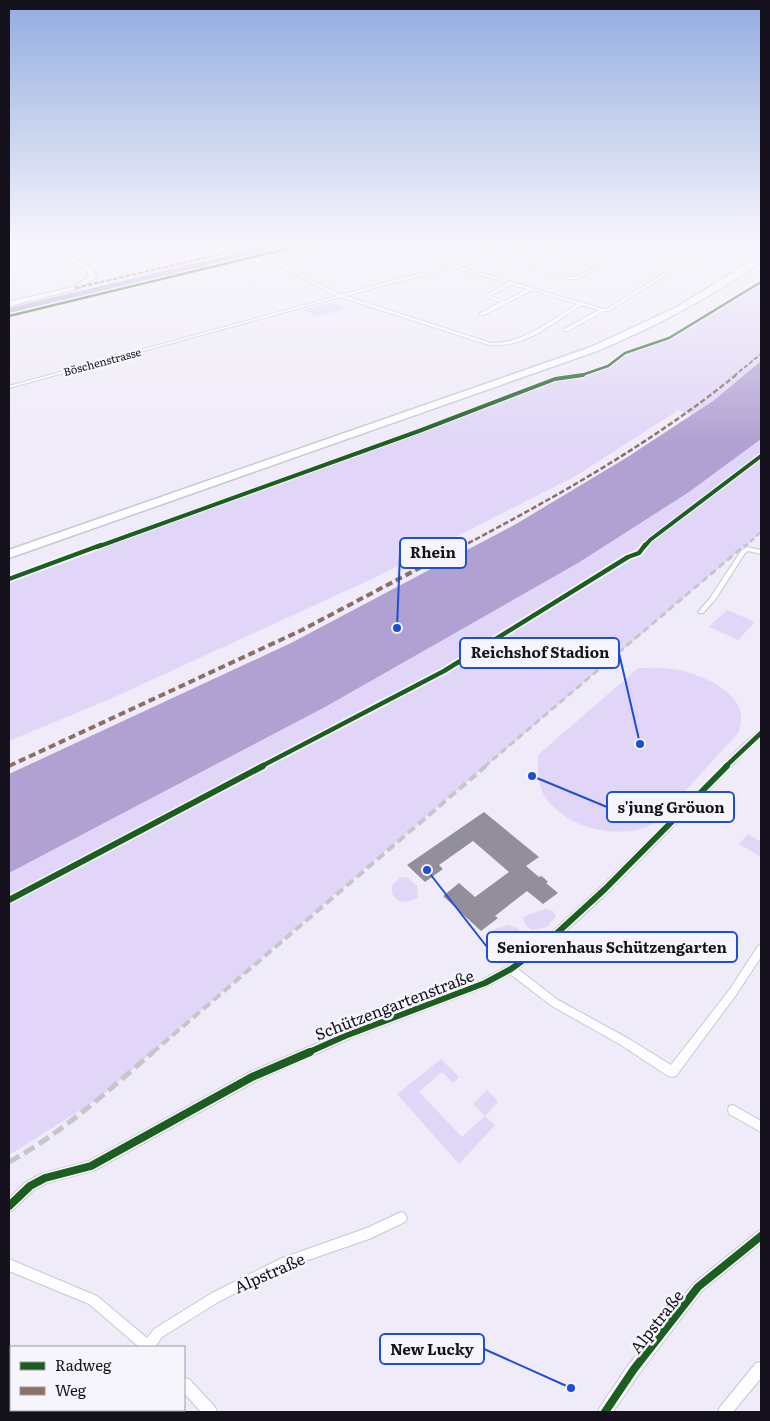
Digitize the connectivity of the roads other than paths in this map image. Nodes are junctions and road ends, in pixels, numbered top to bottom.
1 (292, 309) edge
2 (383, 309) edge
3 (491, 309) edge
4 (571, 309) edge
5 (609, 309) edge
6 (667, 309) edge
7 (680, 309) edge
8 (603, 310) joint
9 (482, 314) dead end
10 (566, 330) dead end
11 (9, 387) edge
12 (9, 544) edge
13 (761, 552) edge
14 (9, 554) edge
15 (701, 612) dead end
16 (761, 733) edge
17 (761, 949) edge
18 (512, 969) junction
19 (733, 1110) dead end
20 (761, 1127) edge
21 (9, 1206) edge
22 (401, 1218) dead end
23 (761, 1236) edge
24 (9, 1265) edge
25 (147, 1346) edge
26 (149, 1346) edge
27 (761, 1368) edge
28 (185, 1385) edge
29 (210, 1412) edge
30 (605, 1412) edge
31 (725, 1412) edge

1 - 11 street, Böschenstrasse
2 - 4 street
3 - 9 street
5 - 8 street
6 - 12 highway
7 - 14 highway
8 - 10 street
13 - 15 street
16 - 18 street, Schützengartenstraße
17 - 18 street
18 - 21 street, Schützengartenstraße
19 - 20 street
22 - 26 street, Alpstraße
23 - 30 street, Alpstraße
24 - 25 street
27 - 31 street
28 - 29 street

